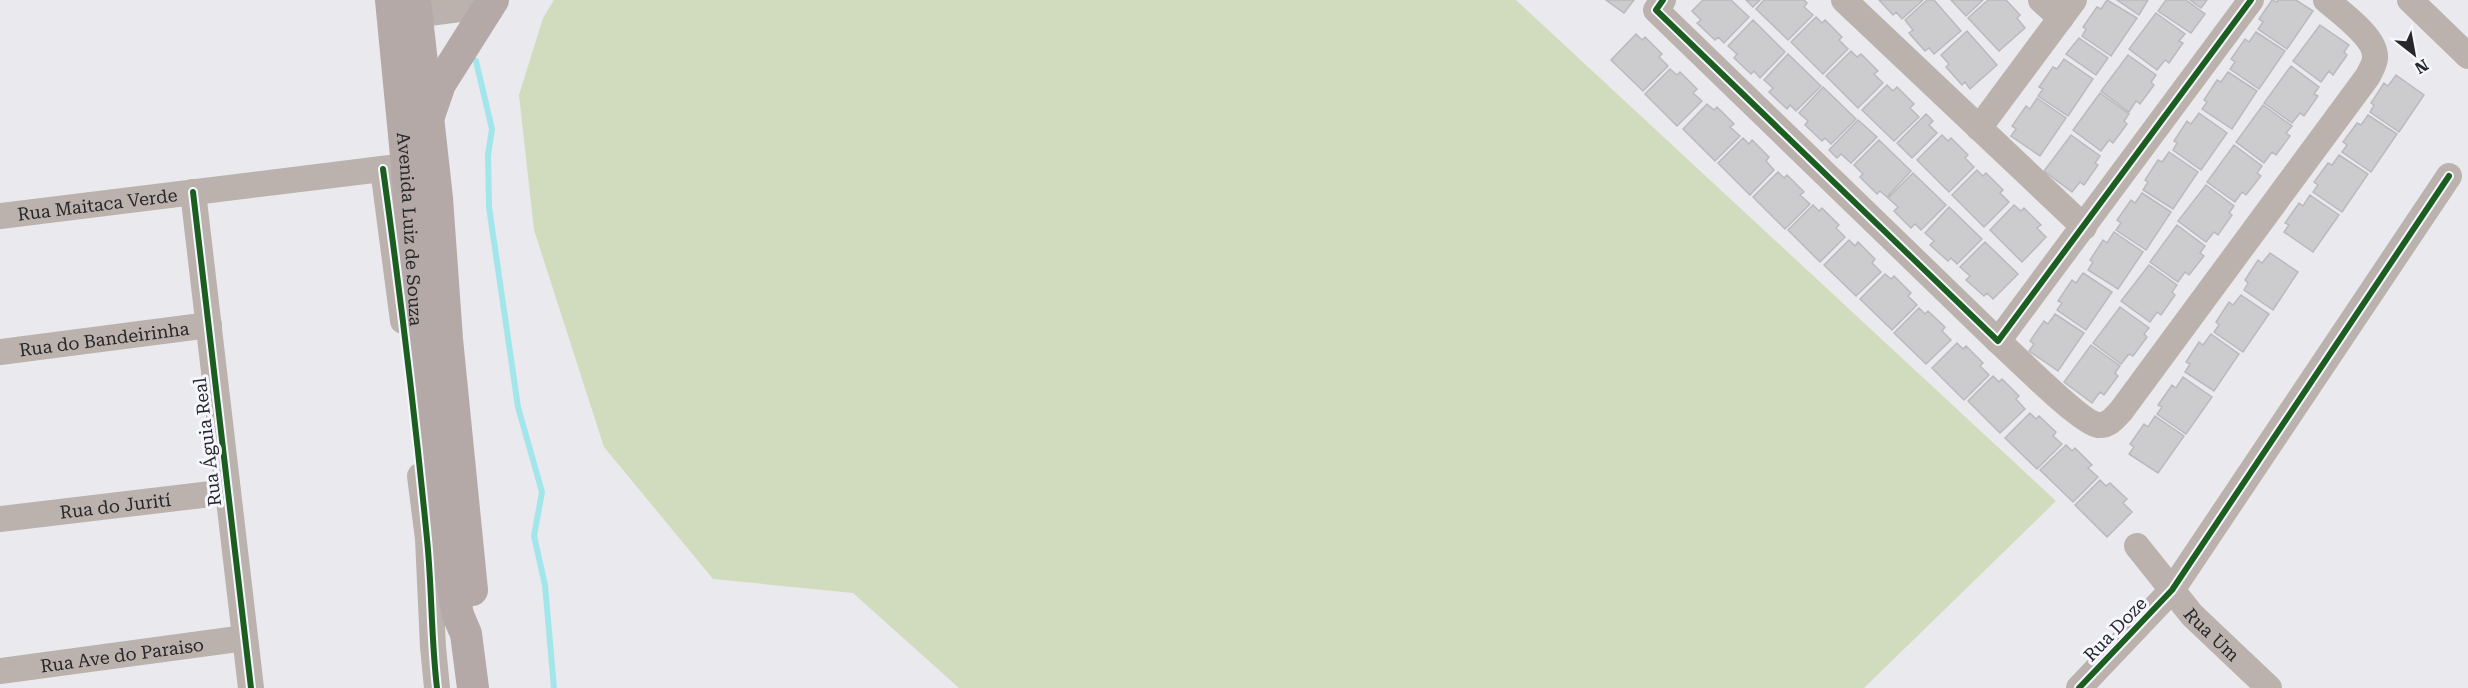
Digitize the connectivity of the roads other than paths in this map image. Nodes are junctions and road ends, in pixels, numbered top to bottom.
1 (488, 0) edge
2 (493, 0) edge
3 (1663, 0) edge
4 (1844, 0) edge
5 (2042, 0) edge
6 (2251, 0) edge
7 (2326, 0) edge
8 (2410, 0) edge
9 (403, 8) edge
10 (2067, 9) edge
11 (2468, 56) edge
12 (427, 123) junction
13 (1979, 128) junction
14 (395, 168) junction
15 (2449, 176) dead end
16 (193, 192) junction
17 (0, 216) edge
18 (2084, 226) junction
19 (208, 325) junction
20 (1998, 341) junction
21 (0, 352) edge
22 (228, 492) junction
23 (0, 519) edge
24 (2137, 546) dead end
25 (2172, 591) junction
26 (466, 634) junction
27 (245, 638) junction
28 (0, 671) edge
29 (477, 683) edge
30 (250, 688) edge
31 (437, 688) edge
32 (2079, 688) edge
33 (2269, 688) edge

1 - 9 street
2 - 12 main road
3 - 20 street
4 - 13 street
5 - 10 street
6 - 18 street
7 - 20 street
8 - 11 street
9 - 12 main road, Avenida Luiz de Souza
9 - 14 main road, Avenida Luiz de Souza
10 - 13 street
12 - 26 main road, Avenida Luiz de Souza
13 - 18 street
14 - 16 street, Rua Maitaca Verde
14 - 26 main road, Avenida Luiz de Souza
14 - 31 street
15 - 25 street, Rua Doze
16 - 17 street, Rua Maitaca Verde
16 - 19 street, Rua Águia Real
18 - 20 street
19 - 21 street, Rua do Bandeirinha
19 - 22 street, Rua Águia Real
22 - 23 street, Rua do Jurití
22 - 27 street, Rua Águia Real
24 - 25 street, Rua Um
25 - 32 street, Rua Doze
25 - 33 street, Rua Um
26 - 29 main road, Avenida Luiz de Souza
27 - 28 street, Rua Ave do Paraiso
27 - 30 street, Rua Águia Real

